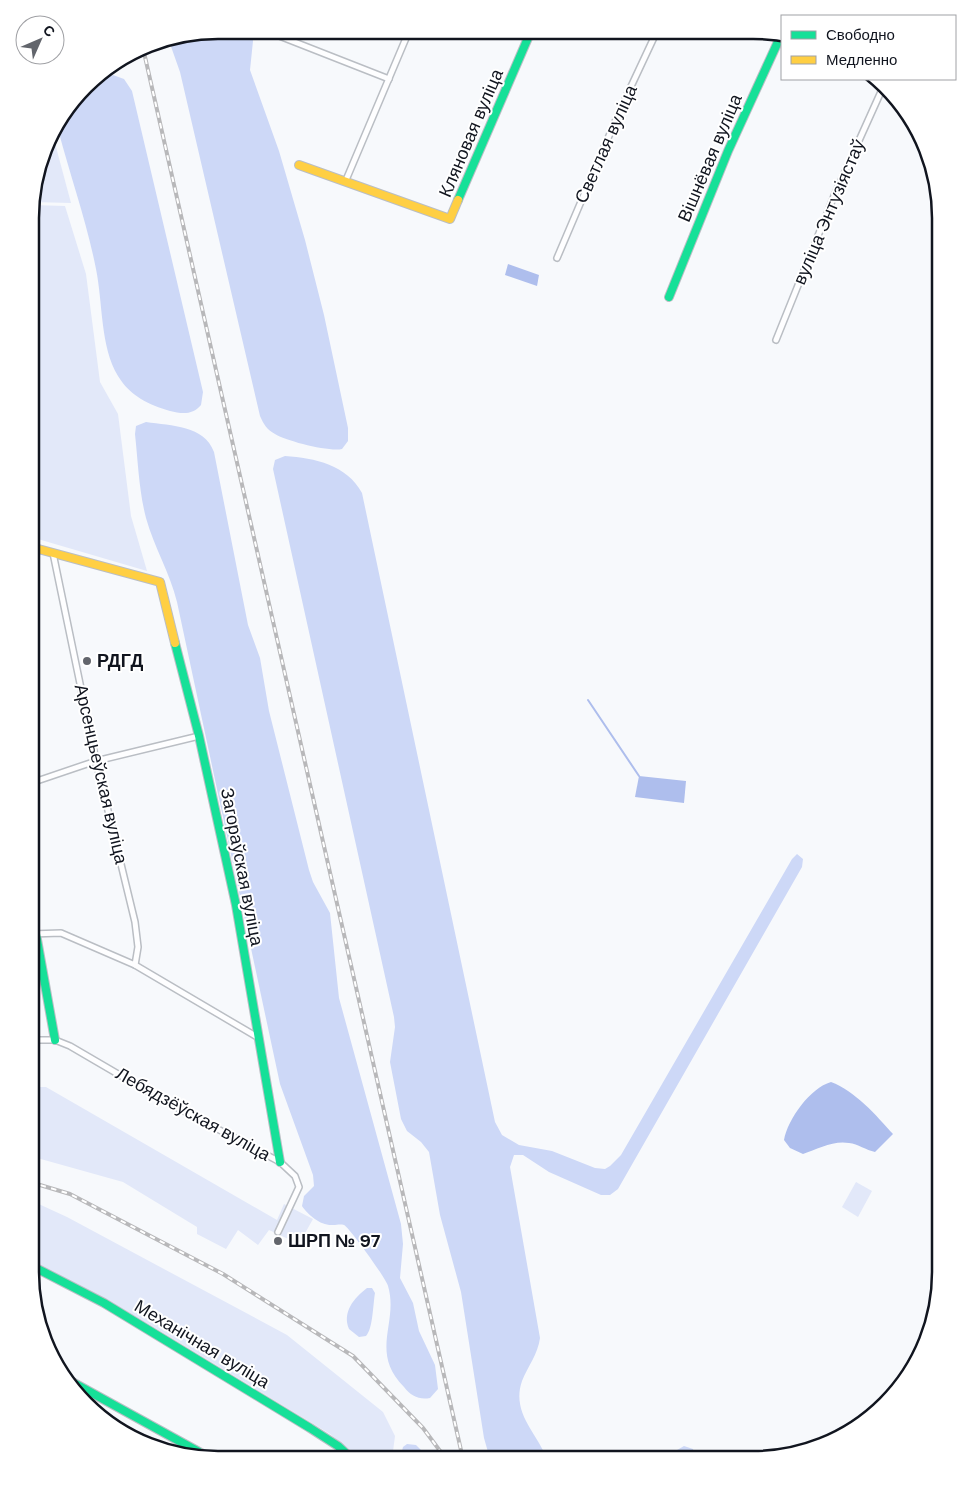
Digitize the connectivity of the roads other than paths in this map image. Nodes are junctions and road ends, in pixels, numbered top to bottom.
1 (287, 39) edge
2 (405, 39) edge
3 (528, 39) edge
4 (653, 39) edge
5 (778, 40) edge
6 (389, 79) junction
7 (881, 92) edge
8 (299, 164) dead end
9 (346, 180) junction
10 (557, 258) dead end
11 (668, 297) dead end
12 (776, 340) dead end
13 (39, 549) edge
14 (53, 553) junction
15 (199, 736) junction
16 (96, 761) junction
17 (39, 780) edge
18 (39, 934) edge
19 (39, 964) edge
20 (135, 965) junction
21 (259, 1038) junction
22 (39, 1040) edge
23 (54, 1040) junction
24 (280, 1162) junction
25 (278, 1232) dead end
26 (39, 1270) edge
27 (80, 1387) edge
28 (196, 1450) edge
29 (343, 1451) edge

1 - 6 street
2 - 6 street
3 - 9 street, Кляновая вуліца
4 - 10 street, Светлая вуліца
5 - 11 street, Вішнёвая вуліца
6 - 9 street
7 - 12 street, вуліца Энтузіястаў
8 - 9 street
13 - 14 street
14 - 15 street, Загораўская вуліца
14 - 16 street, Арсенцьеўская вуліца
15 - 16 street
15 - 21 street, Загораўская вуліца
16 - 17 street
16 - 20 street, Арсенцьеўская вуліца
18 - 20 street
19 - 23 street
20 - 21 street
21 - 24 street, Загораўская вуліца
22 - 23 street, Лебядзёўская вуліца
23 - 24 street, Лебядзёўская вуліца
24 - 25 street, Лебядзёўская вуліца
26 - 29 street, Механічная вуліца
27 - 28 street

